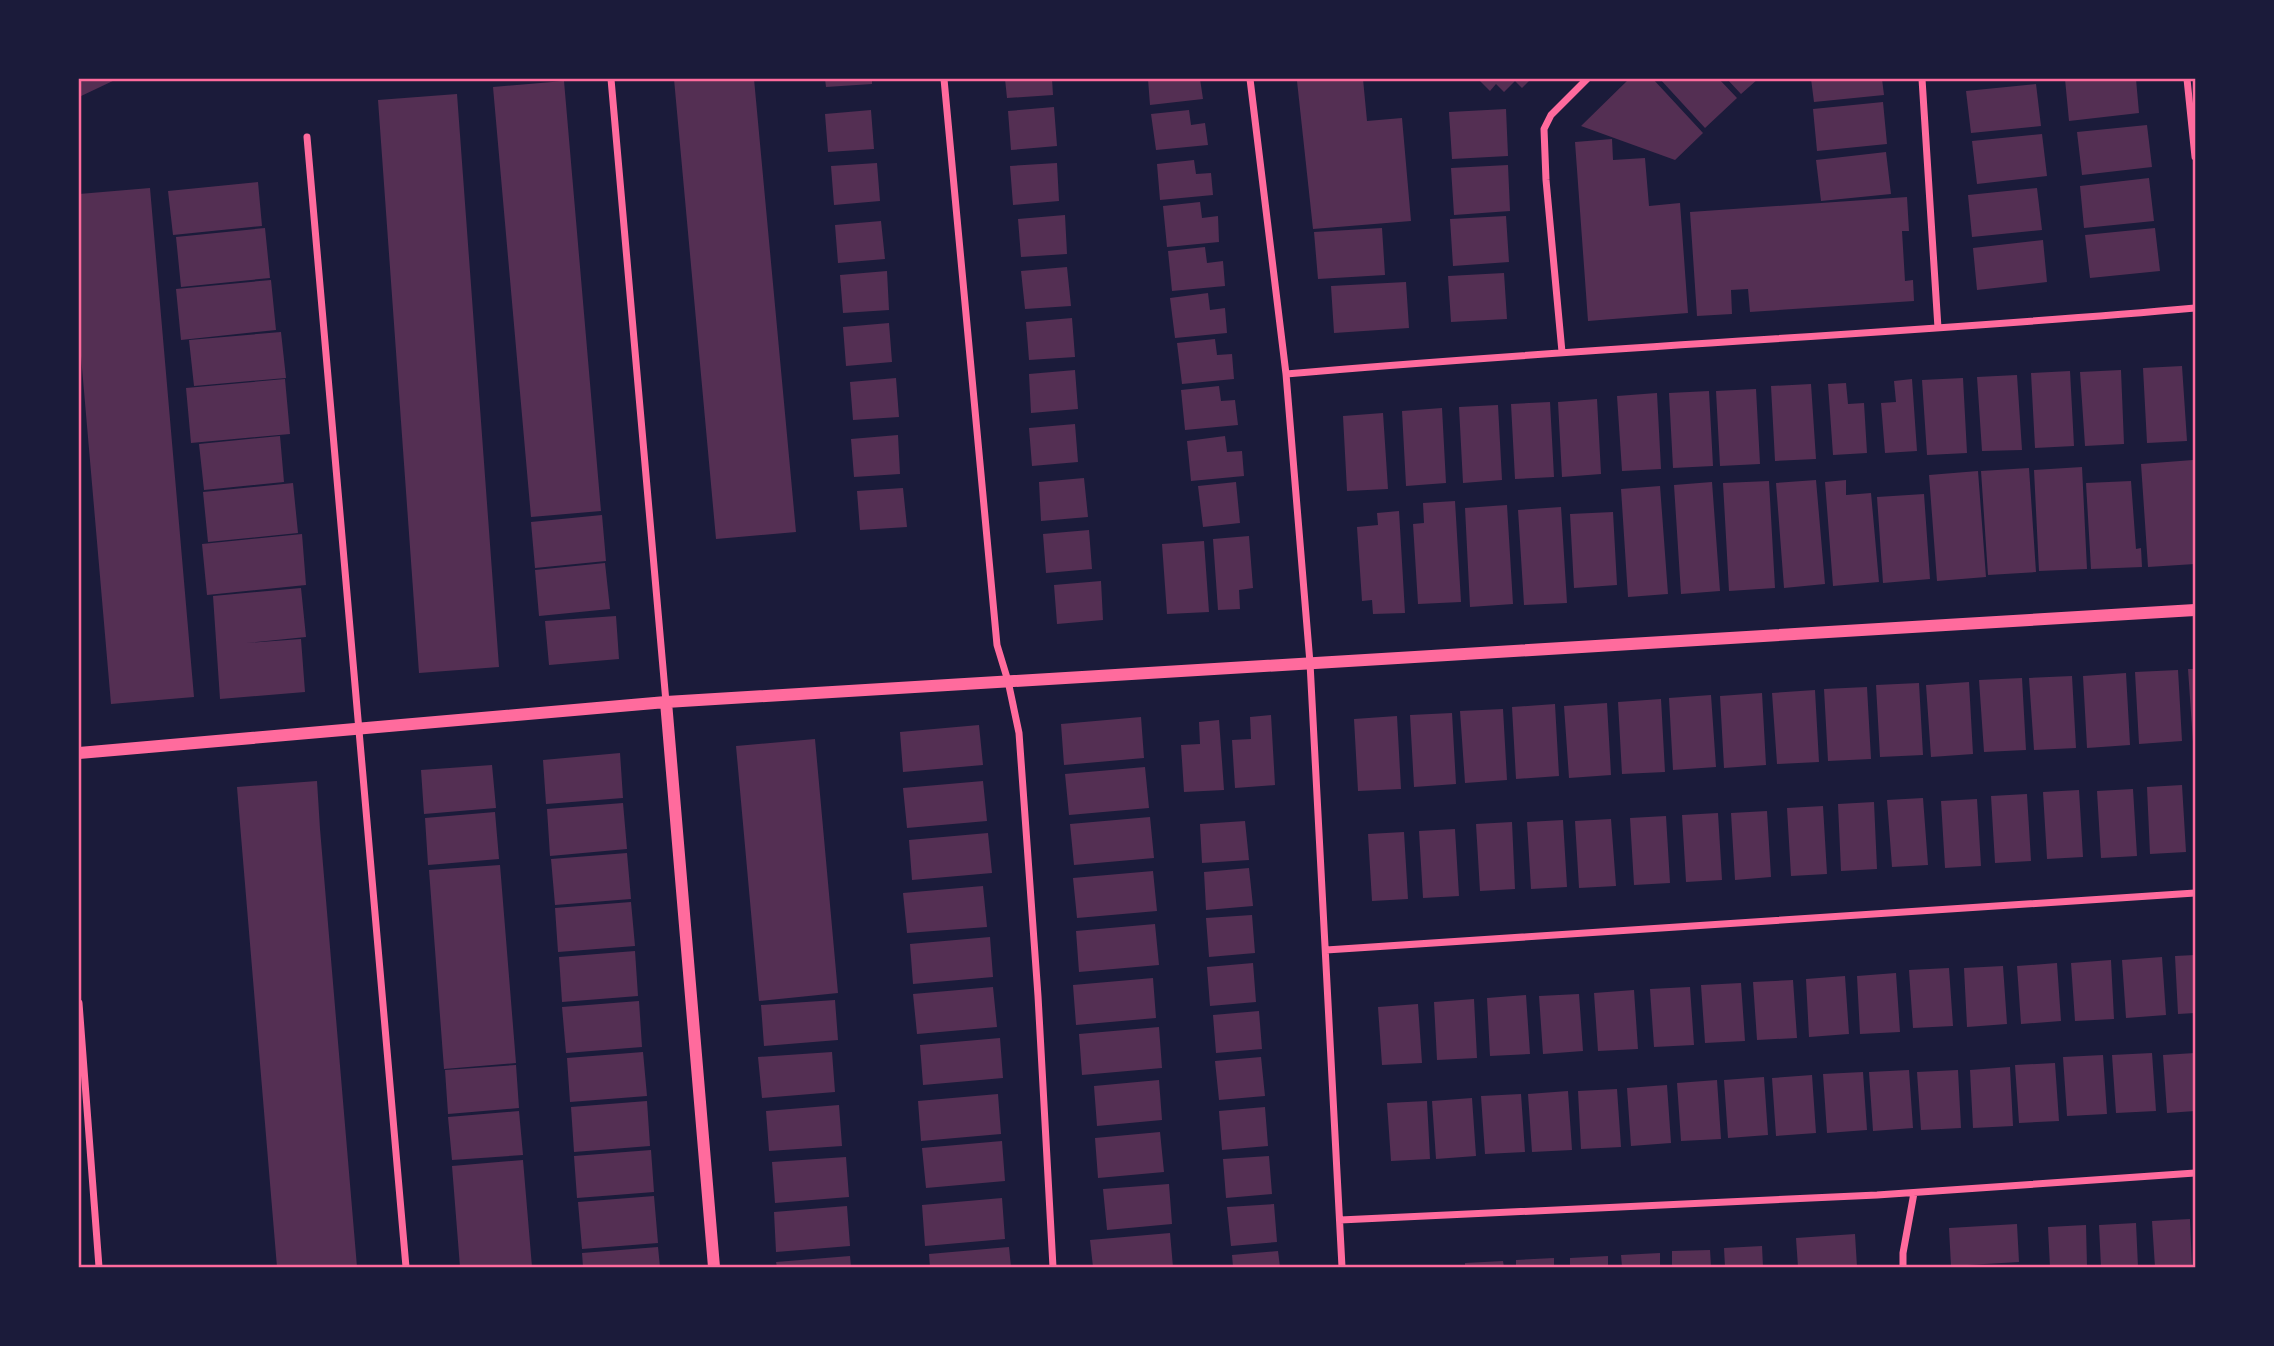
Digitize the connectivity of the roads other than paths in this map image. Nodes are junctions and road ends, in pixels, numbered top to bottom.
1 (611, 79) edge
2 (944, 79) edge
3 (1250, 79) edge
4 (1587, 79) edge
5 (1922, 79) edge
6 (2187, 79) edge
7 (307, 137) dead end
8 (2195, 158) edge
9 (2195, 308) edge
10 (1938, 328) junction
11 (1562, 352) junction
12 (1286, 374) junction
13 (2195, 610) edge
14 (1310, 663) junction
15 (1008, 681) junction
16 (666, 702) junction
17 (361, 727) junction
18 (79, 753) edge
19 (2195, 893) edge
20 (1326, 950) junction
21 (79, 1003) edge
22 (2195, 1173) edge
23 (1914, 1193) junction
24 (1340, 1220) junction
25 (99, 1267) edge
26 (406, 1267) edge
27 (714, 1267) edge
28 (1053, 1267) edge
29 (1342, 1267) edge
30 (1903, 1267) edge

1 - 16 street
2 - 15 street
3 - 12 street
4 - 11 street
5 - 10 street
6 - 8 street
7 - 17 street
9 - 10 street
10 - 11 street
11 - 12 street
12 - 14 street
13 - 14 street
14 - 15 street
14 - 20 street
15 - 16 street
15 - 28 street
16 - 17 street
16 - 27 street
17 - 18 street
17 - 26 street
19 - 20 street
20 - 24 street
21 - 25 street
22 - 23 street
23 - 24 street
23 - 30 street
24 - 29 street

